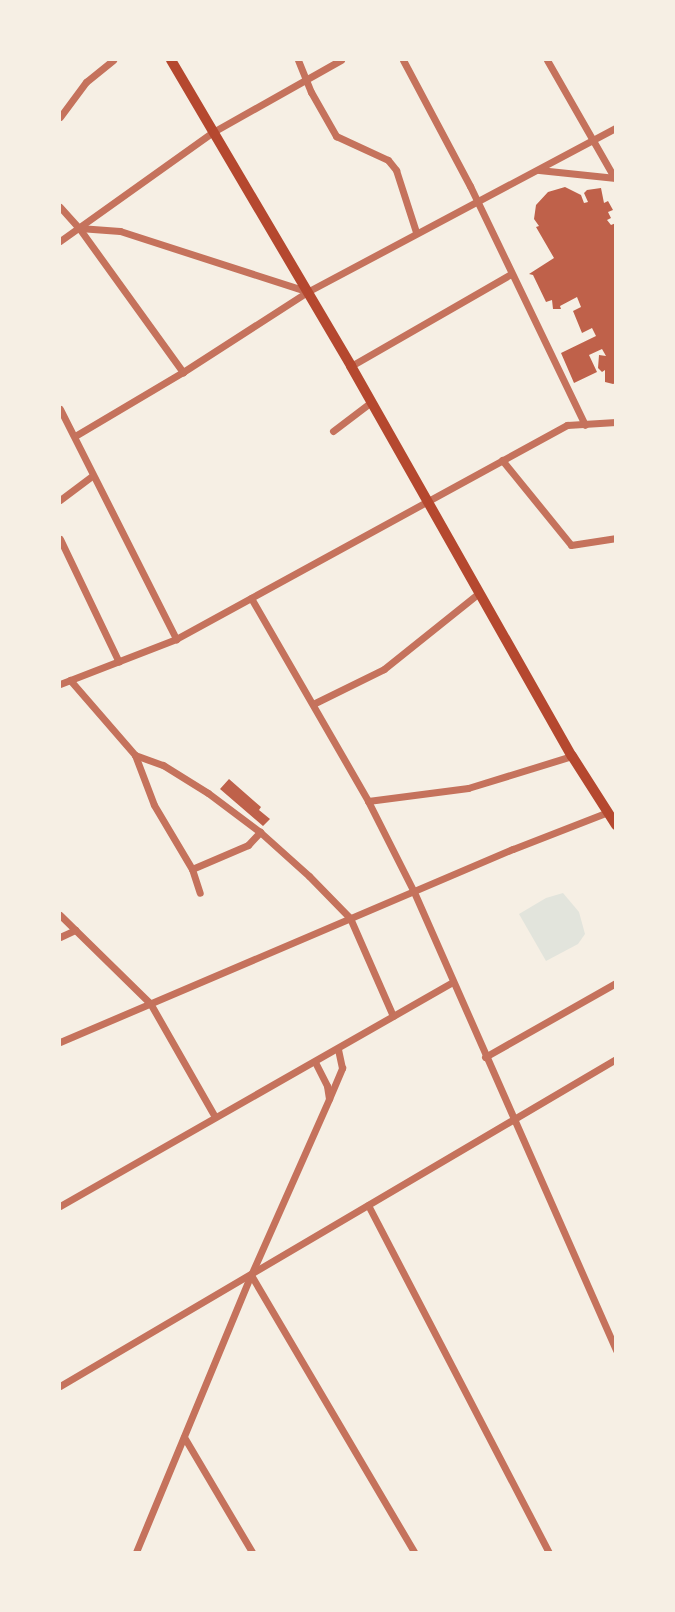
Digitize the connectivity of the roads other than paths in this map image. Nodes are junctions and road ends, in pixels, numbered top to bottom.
1 (113, 60) edge
2 (171, 60) edge
3 (298, 60) edge
4 (341, 60) edge
5 (403, 60) edge
6 (547, 60) edge
7 (307, 81) junction
8 (60, 117) edge
9 (615, 128) edge
10 (213, 132) junction
11 (593, 141) junction
12 (538, 170) junction
13 (615, 178) edge
14 (477, 200) junction
15 (60, 207) edge
16 (79, 228) junction
17 (416, 232) junction
18 (60, 241) edge
19 (511, 274) junction
20 (307, 292) junction
21 (351, 366) junction
22 (183, 372) junction
23 (371, 402) junction
24 (60, 409) edge
25 (615, 422) edge
26 (585, 425) junction
27 (333, 431) dead end
28 (75, 436) junction
29 (502, 460) junction
30 (92, 476) junction
31 (60, 500) edge
32 (427, 501) junction
33 (615, 538) edge
34 (60, 539) edge
35 (479, 593) junction
36 (251, 598) junction
37 (176, 639) junction
38 (119, 662) junction
39 (63, 681) edge
40 (313, 704) junction
41 (135, 755) junction
42 (572, 756) junction
43 (369, 801) junction
44 (613, 817) edge
45 (260, 832) junction
46 (192, 869) junction
47 (414, 892) junction
48 (200, 893) dead end
49 (60, 915) edge
50 (350, 918) junction
51 (75, 930) junction
52 (60, 937) edge
53 (453, 982) junction
54 (615, 983) edge
55 (150, 1003) junction
56 (393, 1016) junction
57 (60, 1042) edge
58 (338, 1049) junction
59 (485, 1057) junction
60 (615, 1059) edge
61 (315, 1062) junction
62 (329, 1099) junction
63 (215, 1118) junction
64 (514, 1119) junction
65 (368, 1205) junction
66 (60, 1206) edge
67 (262, 1251) junction
68 (278, 1259) junction
69 (251, 1275) junction
70 (615, 1350) edge
71 (60, 1386) edge
72 (184, 1437) junction
73 (136, 1552) edge
74 (252, 1552) edge
75 (414, 1552) edge
76 (549, 1552) edge

1 - 8 street
2 - 10 main road
3 - 7 street
4 - 7 street
5 - 14 street
6 - 11 street
7 - 10 street
7 - 17 street
9 - 11 street
10 - 16 street
10 - 20 main road
11 - 12 street
11 - 13 street
12 - 13 street
12 - 14 street
14 - 17 street
14 - 19 street
15 - 16 street
16 - 18 street
16 - 20 street
16 - 22 street
17 - 20 street
19 - 21 street
19 - 26 street
20 - 21 main road
20 - 22 street
21 - 23 main road
22 - 28 street
23 - 27 street
23 - 32 main road
24 - 28 street
25 - 26 street
26 - 29 street
28 - 30 street
29 - 32 street
29 - 33 street
30 - 31 street
30 - 37 street
32 - 35 main road
32 - 36 street
34 - 38 street
35 - 40 street
35 - 42 main road
36 - 37 street
36 - 40 street
37 - 38 street
38 - 39 street
39 - 41 street
40 - 43 street
41 - 45 street
41 - 46 street
42 - 43 street
42 - 44 main road
43 - 47 street
44 - 47 street
45 - 46 street
45 - 50 street
46 - 48 street
47 - 50 street
47 - 53 street
49 - 51 street
50 - 55 street
50 - 56 street
51 - 52 street
51 - 55 street
53 - 56 street
53 - 59 street
54 - 59 street
55 - 57 street
55 - 63 street
56 - 58 street
58 - 61 street
58 - 62 street
59 - 64 street
60 - 64 street
61 - 62 street
61 - 63 street
62 - 67 street
63 - 66 street
64 - 65 street
64 - 70 street
65 - 68 street
65 - 76 street
67 - 68 street
67 - 69 street
68 - 69 street
69 - 71 street
69 - 72 street
69 - 75 street
72 - 73 street
72 - 74 street

